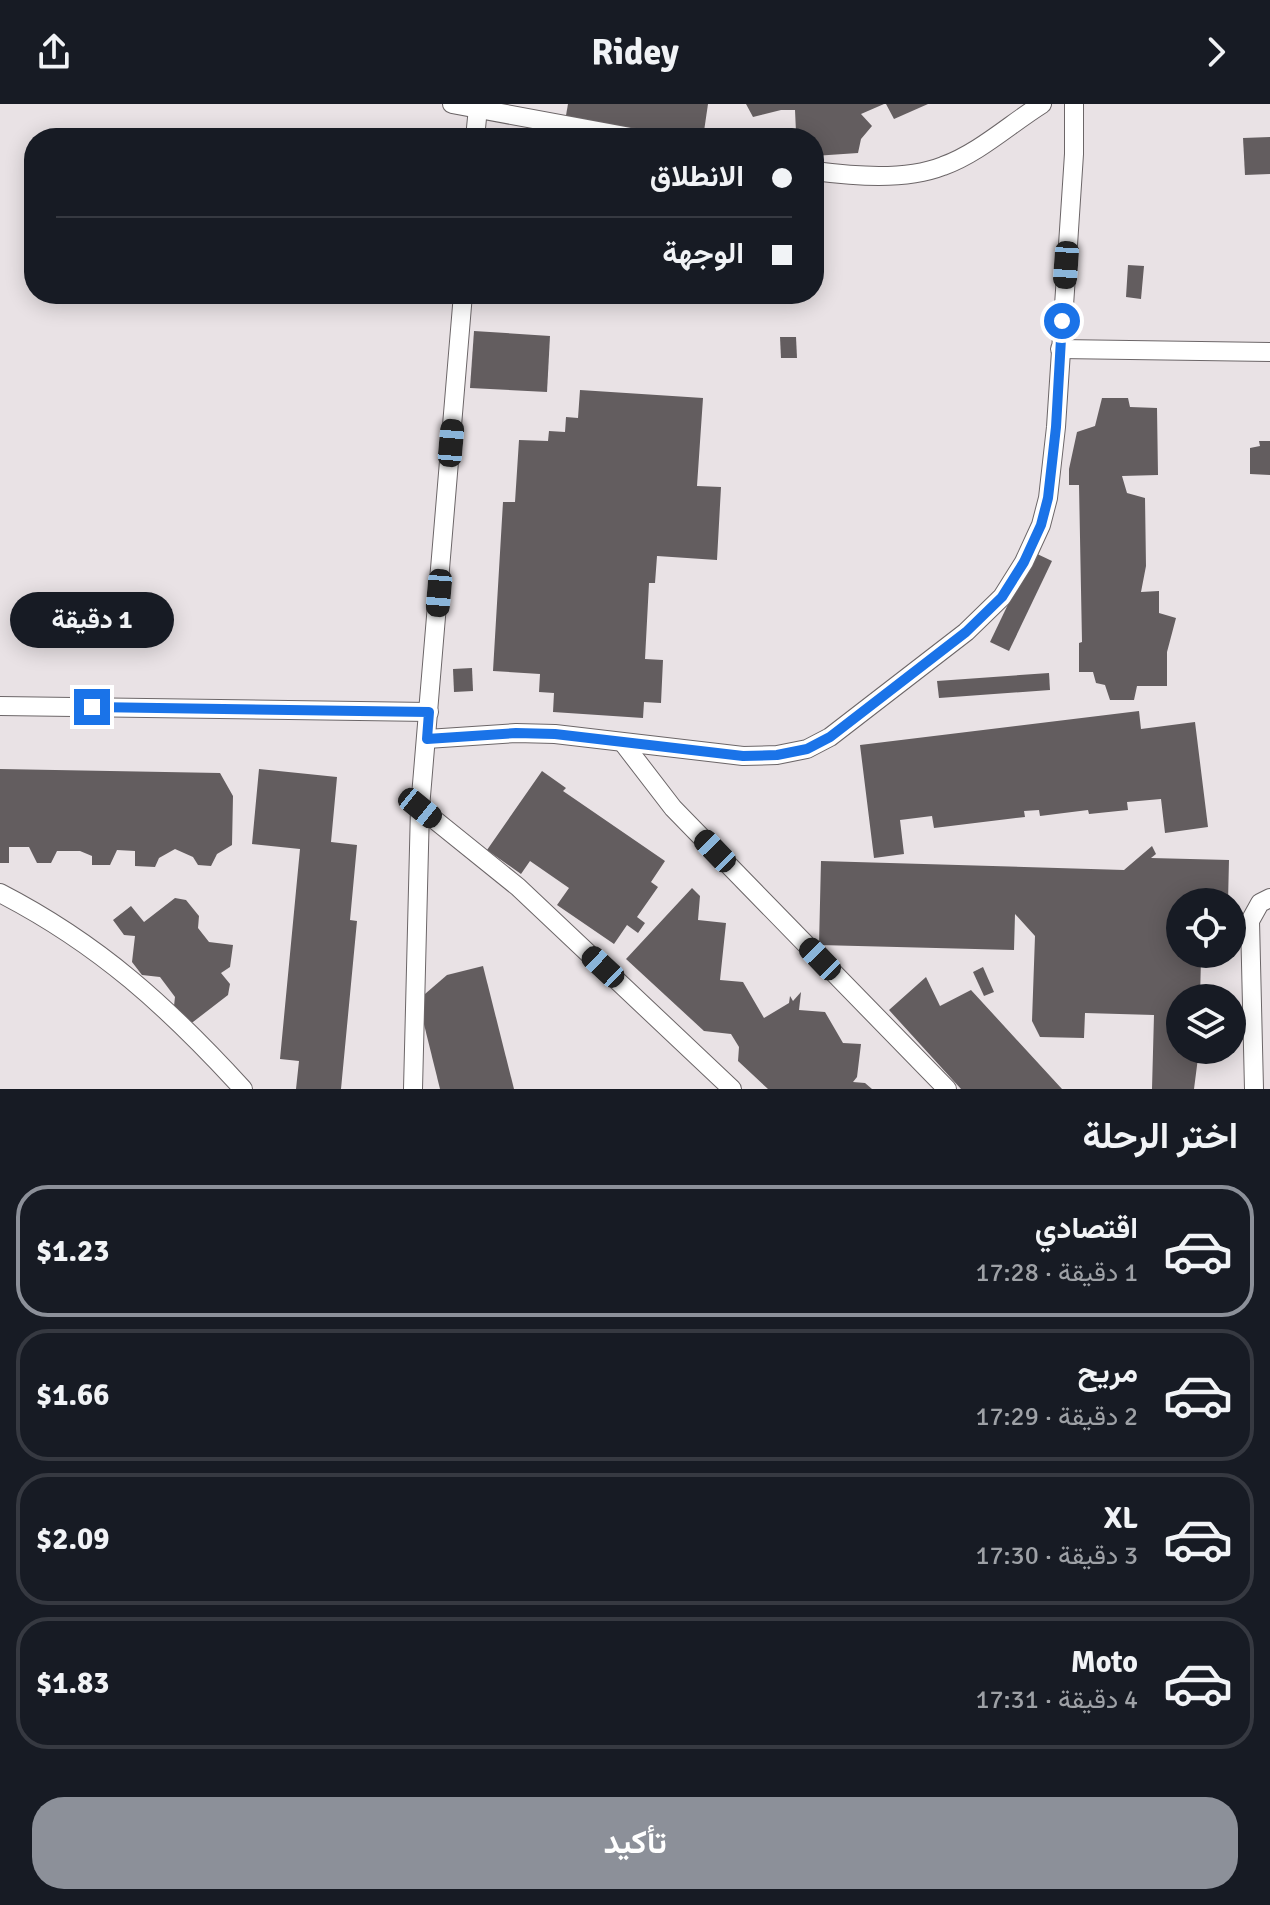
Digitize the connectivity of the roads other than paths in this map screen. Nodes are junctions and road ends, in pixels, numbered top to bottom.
1 (452, 104) edge
2 (1042, 104) edge
3 (1074, 104) edge
4 (478, 108) junction
5 (476, 128) edge
6 (583, 128) edge
7 (824, 172) edge
8 (462, 304) edge
9 (1060, 349) junction
10 (1270, 352) edge
11 (0, 706) edge
12 (429, 712) junction
13 (427, 739) junction
14 (623, 743) junction
15 (420, 808) junction
16 (0, 893) edge
17 (1270, 898) edge
18 (0, 904) edge
19 (26, 906) junction
20 (243, 1089) edge
21 (413, 1089) edge
22 (732, 1089) edge
23 (947, 1089) edge
24 (1254, 1089) edge

1 - 4 street
2 - 7 street
3 - 9 street
4 - 5 street
4 - 6 street
8 - 12 street
9 - 10 street
9 - 14 street
11 - 12 street
12 - 13 street
13 - 14 street
13 - 15 street
14 - 23 street
15 - 21 street
15 - 22 street
16 - 19 street
17 - 24 street
18 - 19 street
19 - 20 street

